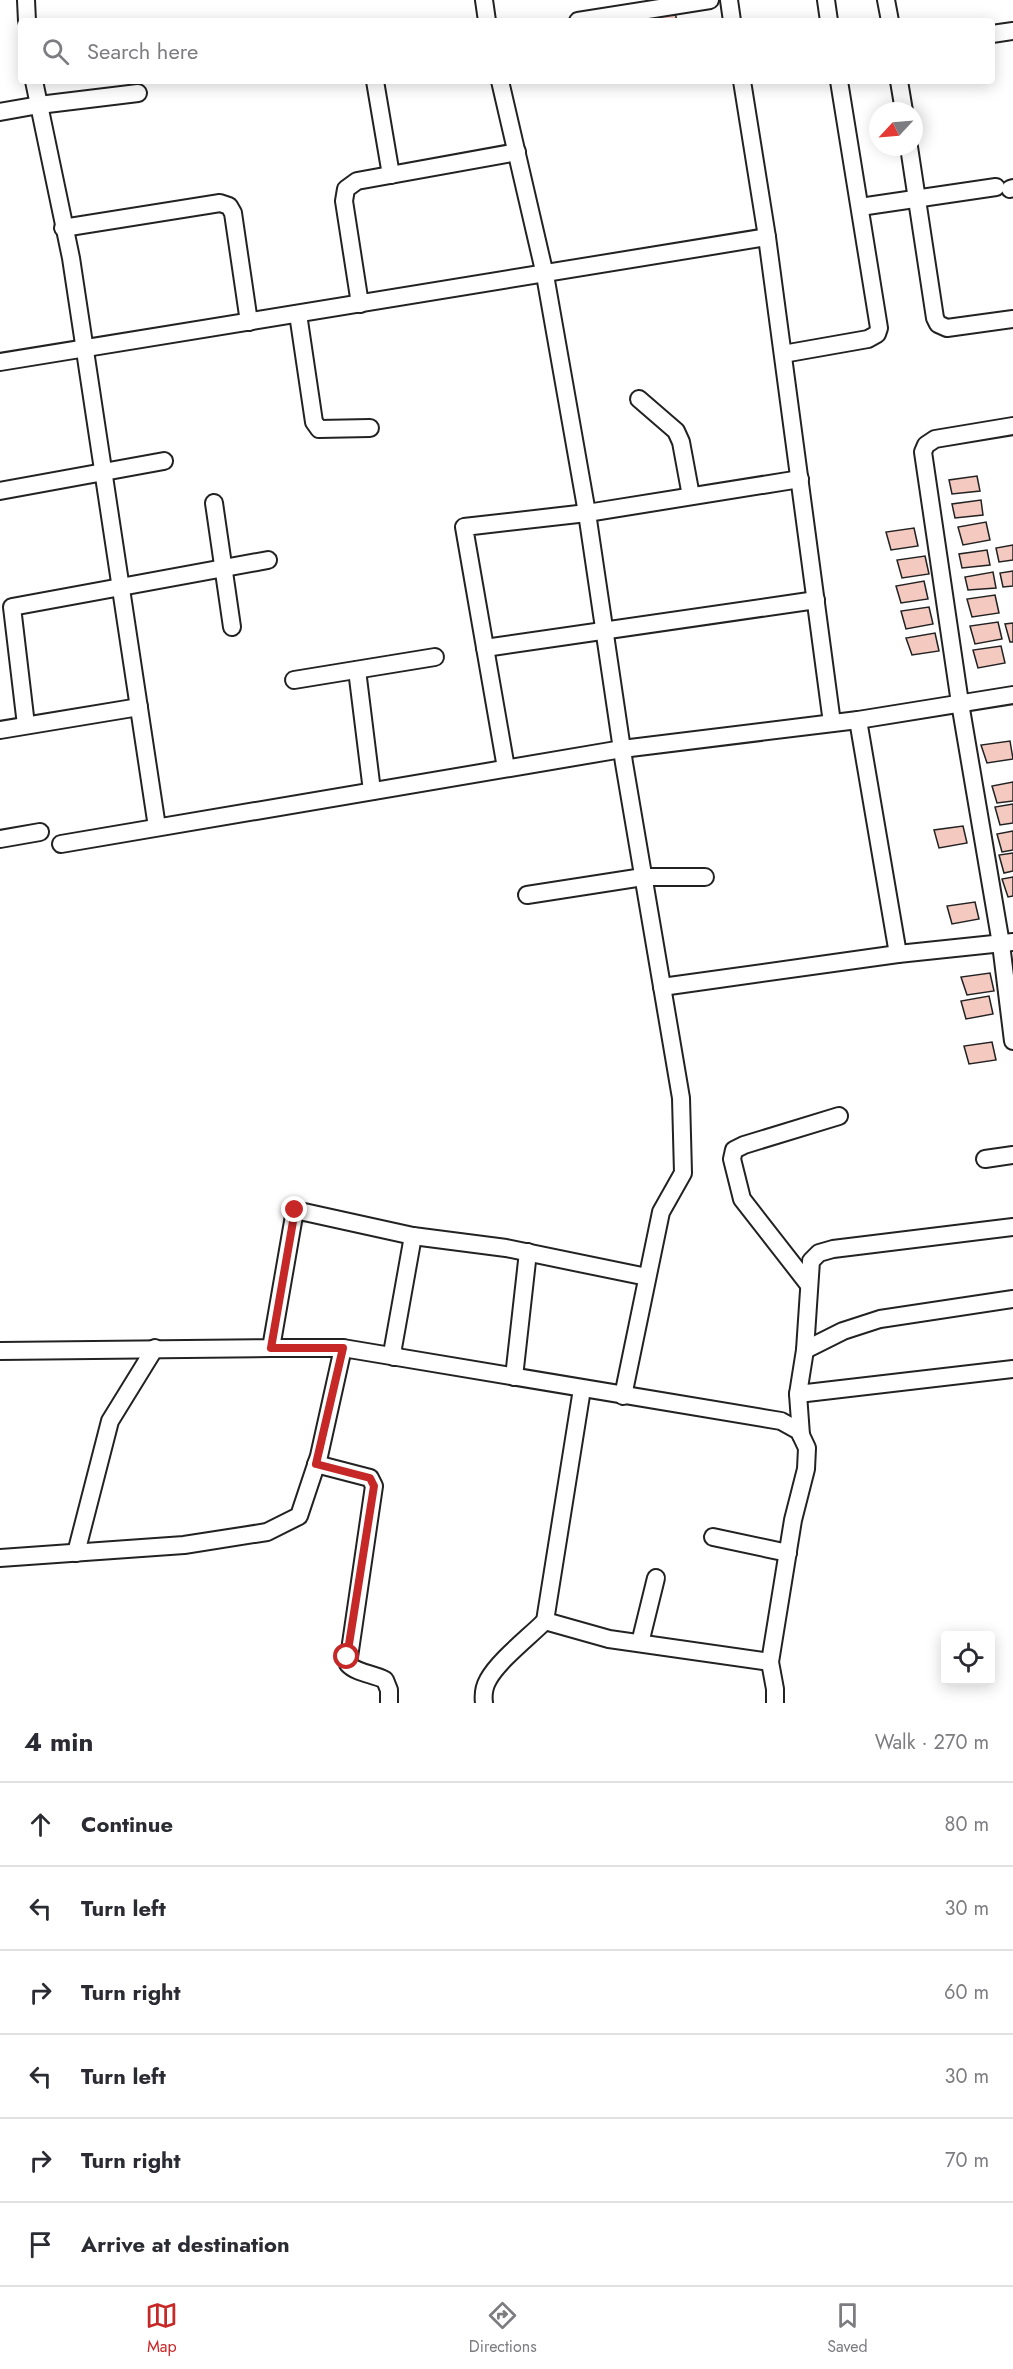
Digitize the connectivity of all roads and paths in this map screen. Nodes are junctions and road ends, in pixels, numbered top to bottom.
1 (26, 0) edge
2 (484, 0) edge
3 (710, 0) edge
4 (729, 0) edge
5 (826, 0) edge
6 (886, 0) edge
7 (27, 18) edge
8 (487, 18) edge
9 (597, 18) edge
10 (732, 18) edge
11 (829, 18) edge
12 (889, 18) edge
13 (1013, 31) edge
14 (995, 34) edge
15 (35, 84) edge
16 (376, 84) edge
17 (501, 84) edge
18 (742, 84) edge
19 (840, 84) edge
20 (900, 84) edge
21 (138, 93) dead end
22 (902, 102) edge
23 (39, 105) junction
24 (0, 112) edge
25 (517, 152) junction
26 (910, 156) edge
27 (391, 175) junction
28 (1006, 188) edge
29 (916, 198) junction
30 (860, 207) junction
31 (63, 228) junction
32 (767, 237) junction
33 (545, 274) junction
34 (360, 304) junction
35 (298, 314) junction
36 (1013, 319) edge
37 (249, 322) junction
38 (84, 348) junction
39 (783, 354) junction
40 (0, 362) edge
41 (639, 399) dead end
42 (1013, 426) edge
43 (369, 428) dead end
44 (164, 461) dead end
45 (103, 471) junction
46 (800, 479) junction
47 (0, 491) edge
48 (691, 496) junction
49 (214, 503) dead end
50 (587, 513) junction
51 (268, 560) dead end
52 (223, 568) junction
53 (121, 588) junction
54 (816, 600) junction
55 (232, 627) dead end
56 (605, 632) junction
57 (485, 648) junction
58 (435, 657) dead end
59 (357, 670) junction
60 (294, 680) dead end
61 (1013, 694) edge
62 (960, 704) junction
63 (139, 707) junction
64 (858, 720) junction
65 (832, 723) junction
66 (26, 725) junction
67 (0, 729) edge
68 (622, 748) junction
69 (506, 768) junction
70 (372, 791) junction
71 (157, 827) junction
72 (40, 832) dead end
73 (0, 839) edge
74 (61, 844) dead end
75 (643, 877) junction
76 (705, 877) dead end
77 (527, 895) dead end
78 (1007, 943) edge
79 (898, 954) junction
80 (662, 987) junction
81 (1013, 1041) edge
82 (839, 1116) dead end
83 (1013, 1155) edge
84 (985, 1159) dead end
85 (1013, 1227) edge
86 (413, 1236) junction
87 (528, 1252) junction
88 (647, 1277) junction
89 (809, 1284) junction
90 (1013, 1299) edge
91 (155, 1348) junction
92 (271, 1348) junction
93 (343, 1348) junction
94 (806, 1350) junction
95 (0, 1351) edge
96 (394, 1357) junction
97 (1013, 1369) edge
98 (514, 1377) junction
99 (582, 1389) junction
100 (798, 1395) junction
101 (622, 1396) junction
102 (801, 1435) junction
103 (316, 1464) junction
104 (713, 1537) dead end
105 (76, 1552) junction
106 (788, 1553) junction
107 (0, 1558) edge
108 (656, 1578) dead end
109 (545, 1621) junction
110 (640, 1643) junction
111 (770, 1662) junction
112 (389, 1703) edge
113 (484, 1703) edge
114 (775, 1703) edge

1 - 7 street
2 - 8 street
3 - 9 street
4 - 10 street
5 - 11 street
6 - 12 street
13 - 14 street
15 - 23 street
16 - 27 street
17 - 25 street
18 - 32 street
19 - 30 street
20 - 22 street
21 - 23 street
23 - 24 street
23 - 31 street
25 - 27 street
25 - 33 street
26 - 29 street
27 - 34 street
28 - 29 street
29 - 30 street
29 - 36 street
30 - 39 street
31 - 37 street
31 - 38 street
32 - 33 street
32 - 39 street
33 - 34 street
33 - 50 street
34 - 35 street
35 - 37 street
35 - 43 street
37 - 38 street
38 - 40 street
38 - 45 street
39 - 46 street
41 - 48 street
42 - 62 street
44 - 45 street
45 - 47 street
45 - 53 street
46 - 48 street
46 - 54 street
48 - 50 street
49 - 52 street
50 - 56 street
50 - 57 street
51 - 52 street
52 - 53 street
52 - 55 street
53 - 63 street
53 - 66 street
54 - 56 street
54 - 65 street
56 - 57 street
56 - 68 street
57 - 69 street
58 - 59 street
59 - 60 street
59 - 70 street
61 - 62 street
62 - 64 street
62 - 78 street
63 - 66 street
63 - 71 street
64 - 65 street
64 - 79 street
65 - 68 street
66 - 67 street
68 - 69 street
68 - 75 street
69 - 70 street
70 - 71 street
71 - 74 street
72 - 73 street
75 - 76 street
75 - 77 street
75 - 80 street
78 - 79 street
78 - 81 street
79 - 80 street
80 - 88 street
82 - 89 street
83 - 84 street
85 - 89 street
86 - 87 street
86 - 92 street
86 - 96 street
87 - 88 street
87 - 98 street
88 - 101 street
89 - 94 street
90 - 94 street
91 - 92 street
91 - 95 street
91 - 105 street
92 - 93 street
93 - 96 street
93 - 103 street
94 - 100 street
96 - 98 street
97 - 100 street
98 - 99 street
99 - 101 street
99 - 109 street
100 - 102 street
101 - 102 street
102 - 106 street
103 - 105 street
103 - 112 street
104 - 106 street
105 - 107 street
106 - 111 street
108 - 110 street
109 - 110 street
109 - 113 street
110 - 111 street
111 - 114 street

